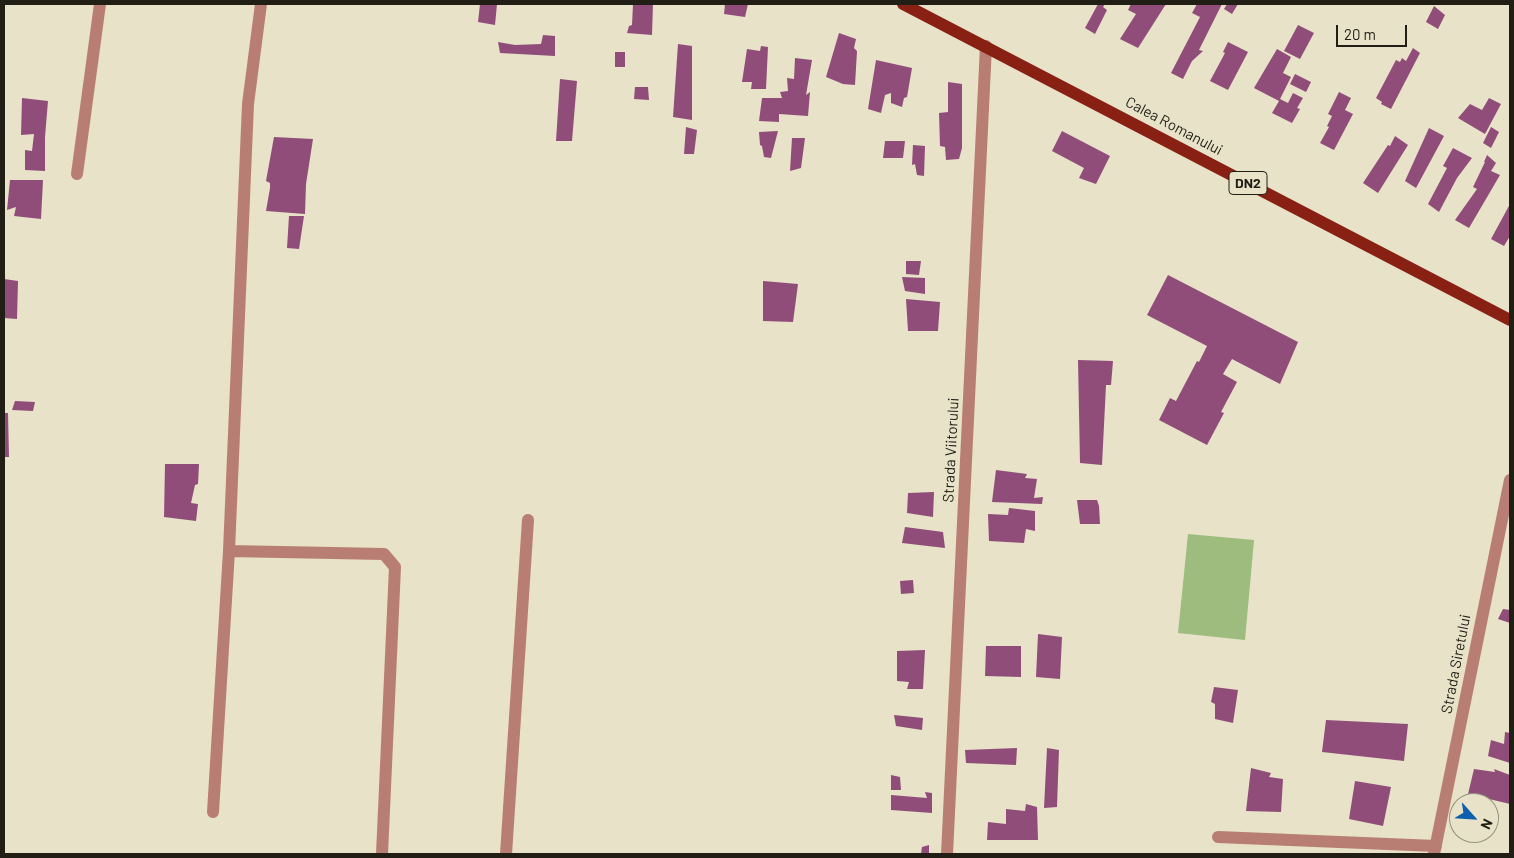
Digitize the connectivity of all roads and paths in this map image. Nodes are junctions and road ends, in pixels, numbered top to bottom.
1 (100, 4) edge
2 (261, 4) edge
3 (909, 5) edge
4 (986, 46) junction
5 (77, 174) dead end
6 (1510, 320) edge
7 (1510, 480) edge
8 (528, 520) dead end
9 (229, 551) junction
10 (213, 812) dead end
11 (1218, 837) dead end
12 (1435, 850) edge
13 (382, 854) edge
14 (506, 854) edge
15 (947, 854) edge

1 - 5 street
2 - 9 street
3 - 4 main road, Calea Romanului / DN2
4 - 6 main road, Calea Romanului / DN2
4 - 15 street, Strada Viitorului
7 - 12 street, Strada Siretului
8 - 14 street
9 - 10 street
9 - 13 street
11 - 12 street

